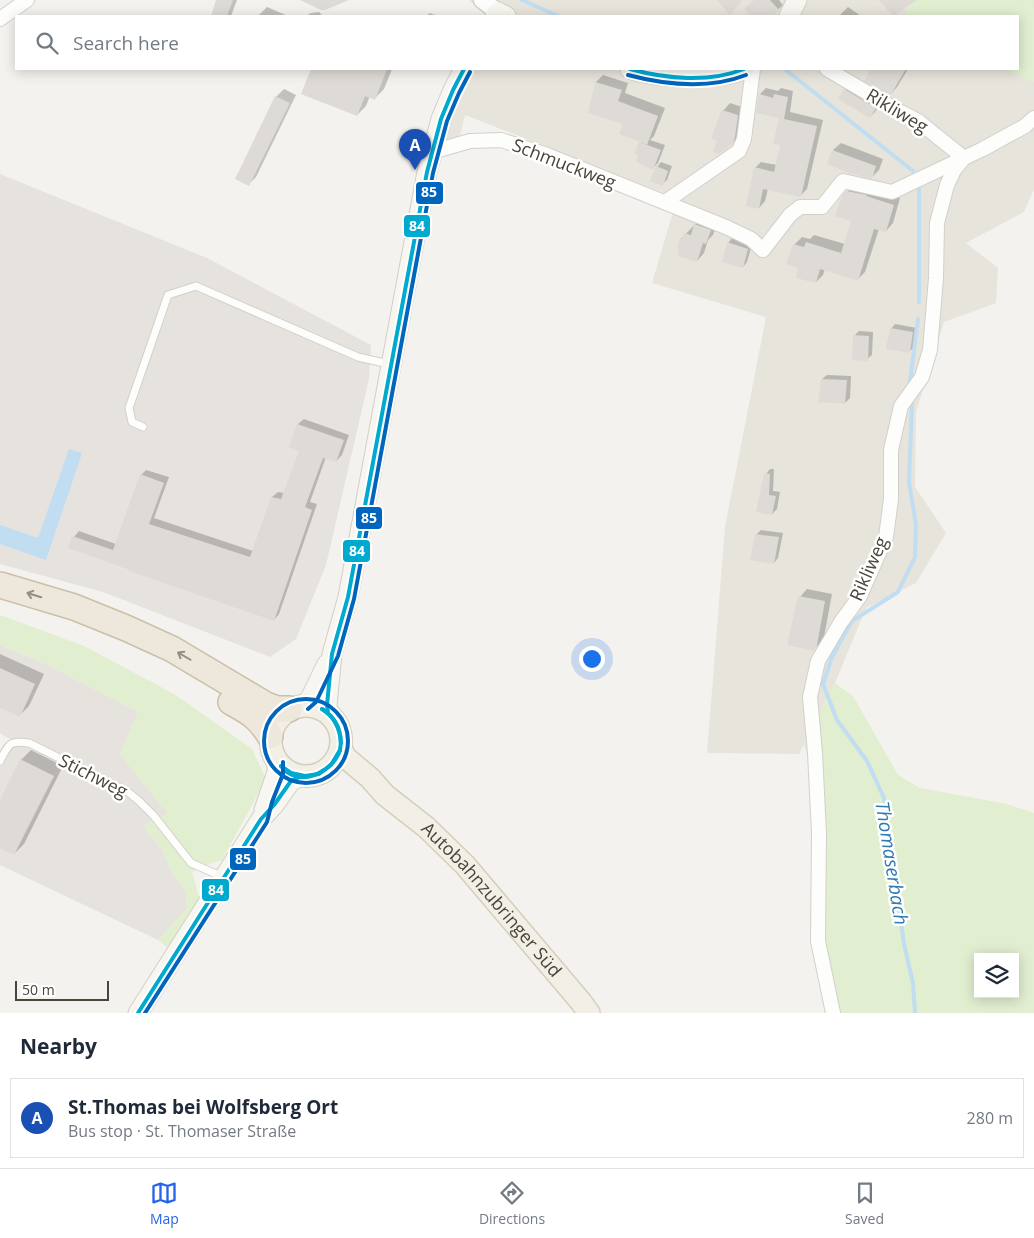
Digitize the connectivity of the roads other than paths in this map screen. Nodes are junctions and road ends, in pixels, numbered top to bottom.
1 (27, 0) edge
2 (482, 0) edge
3 (798, 0) edge
4 (500, 15) edge
5 (790, 15) edge
6 (0, 19) edge
7 (463, 70) edge
8 (635, 70) edge
9 (742, 70) edge
10 (753, 70) edge
11 (829, 70) edge
12 (1034, 118) edge
13 (432, 152) junction
14 (964, 158) junction
15 (665, 202) junction
16 (392, 365) junction
17 (144, 427) dead end
18 (0, 585) edge
19 (0, 603) edge
20 (332, 654) junction
21 (297, 707) junction
22 (328, 713) junction
23 (270, 736) junction
24 (341, 748) junction
25 (0, 760) edge
26 (277, 762) junction
27 (324, 771) junction
28 (302, 776) junction
29 (385, 795) junction
30 (261, 819) junction
31 (225, 878) junction
32 (138, 1013) edge
33 (589, 1013) edge
34 (833, 1013) edge

1 - 6 street
2 - 4 street
3 - 5 main road
7 - 13 main road
8 - 9 main road
10 - 15 street
11 - 14 street, Rikliweg
12 - 14 street, Rikliweg
13 - 15 street, Schmuckweg
13 - 16 main road
14 - 15 street, Schmuckweg
14 - 34 street, Rikliweg
16 - 17 lane
16 - 20 main road
21 -> 18 highway
19 - 23 highway
20 - 21 main road
20 - 22 main road
21 - 22 main road
21 - 23 main road
22 - 24 main road
23 - 26 main road
24 - 27 main road
24 - 29 main road, Autobahnzubringer Süd
25 - 31 lane, Stichweg
26 - 28 main road
26 - 30 main road
27 - 28 main road
27 - 29 main road, Autobahnzubringer Süd
28 - 30 main road
29 - 33 main road, Autobahnzubringer Süd
30 - 31 main road
31 - 32 main road

